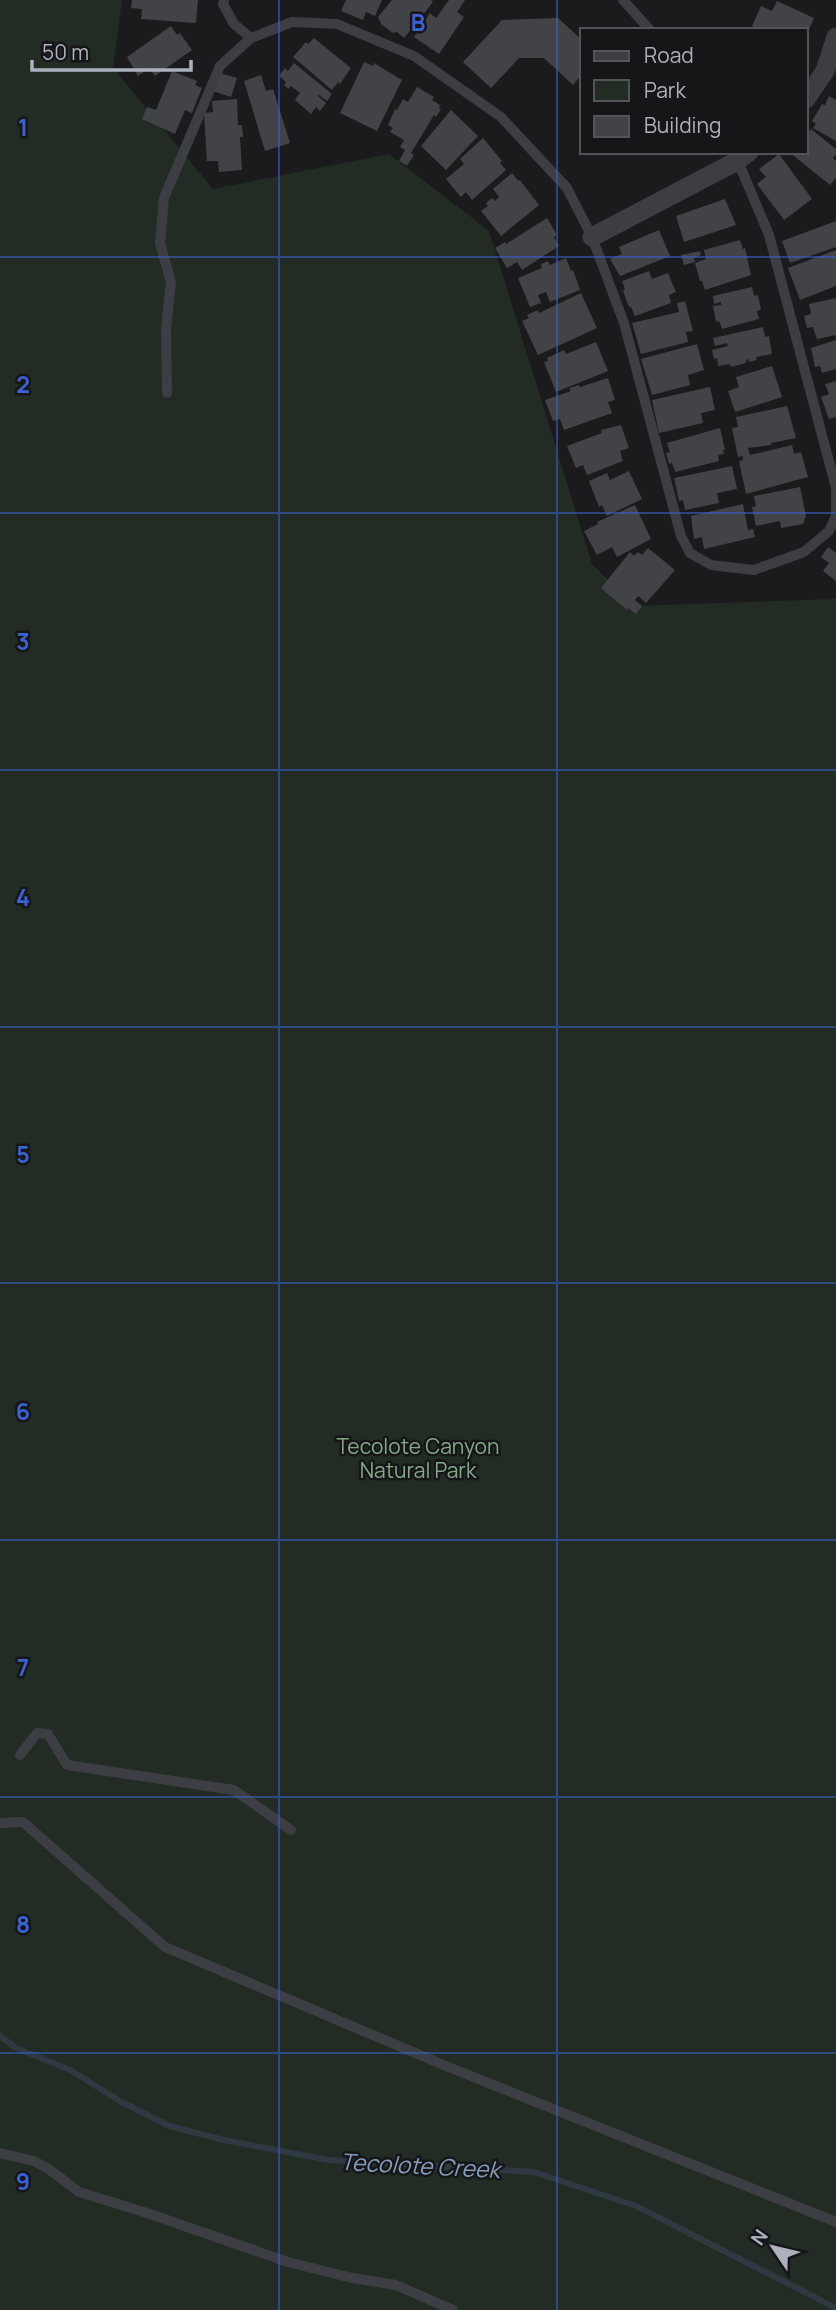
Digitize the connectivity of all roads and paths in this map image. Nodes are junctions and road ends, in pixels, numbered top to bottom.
1 (224, 0) edge
2 (623, 0) edge
3 (648, 28) edge
4 (836, 37) edge
5 (251, 38) junction
6 (808, 96) edge
7 (740, 155) edge
8 (592, 237) junction
9 (167, 393) dead end
10 (20, 1755) dead end
11 (0, 1823) edge
12 (291, 1830) dead end
13 (0, 2153) edge
14 (836, 2222) edge
15 (453, 2310) edge

1 - 5 lane
2 - 3 lane
4 - 6 street
5 - 8 lane
5 - 9 lane
7 - 8 street
7 - 8 lane
10 - 12 lane
11 - 14 lane
13 - 15 lane

